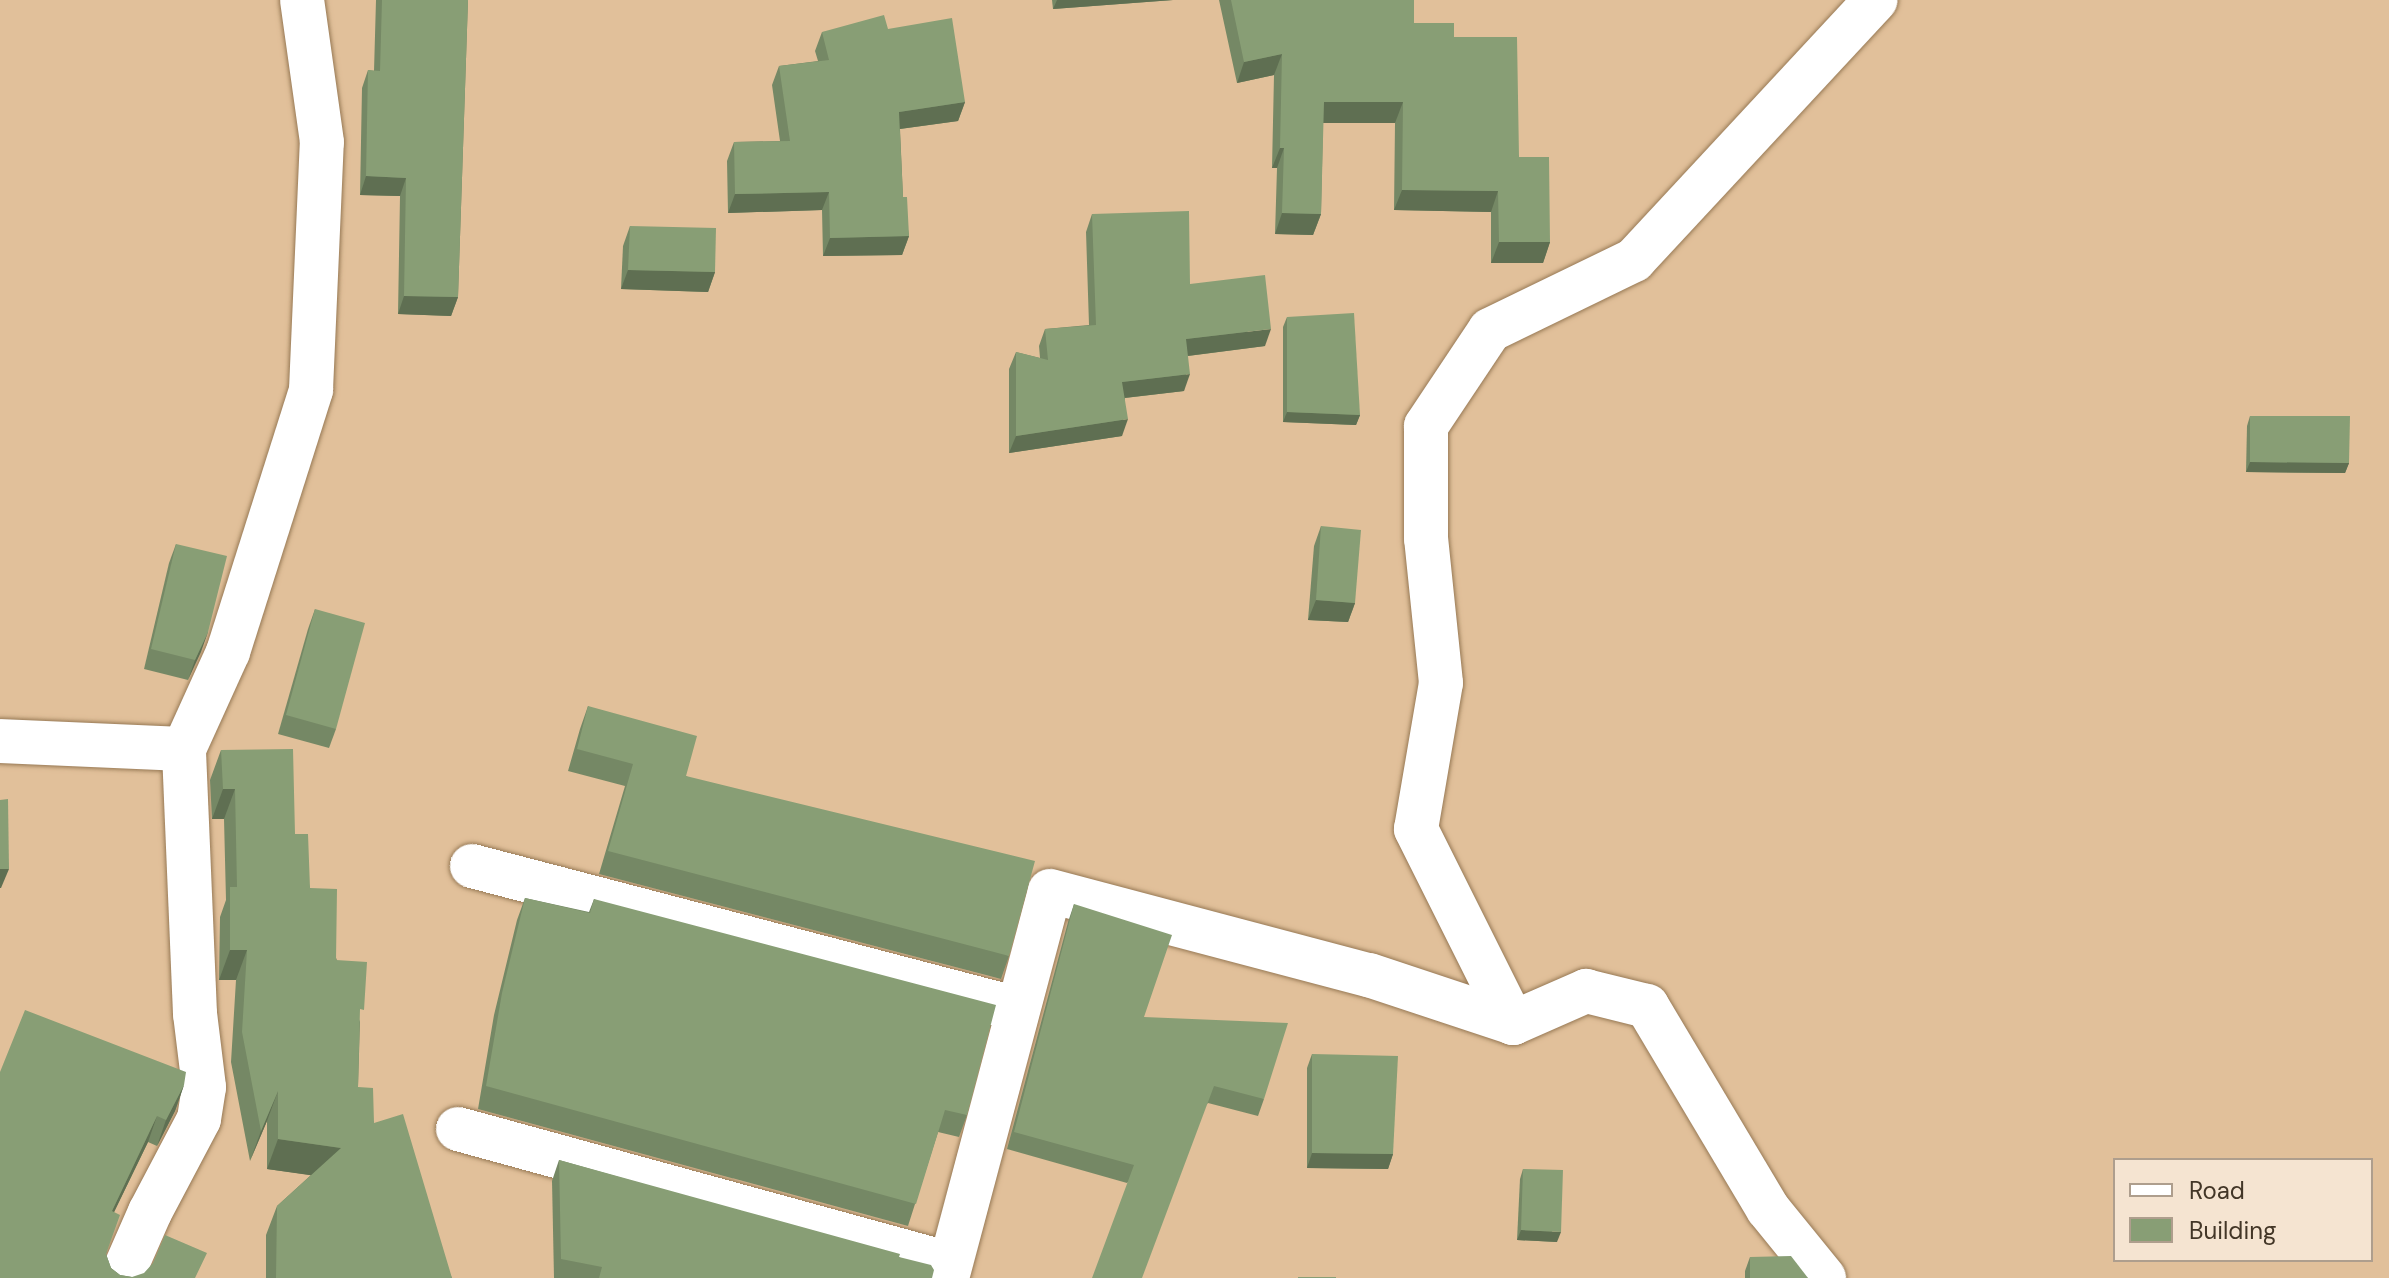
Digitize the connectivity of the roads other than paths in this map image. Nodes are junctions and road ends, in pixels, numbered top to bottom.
1 (302, 0) edge
2 (1876, 0) edge
3 (0, 741) edge
4 (184, 749) junction
5 (472, 866) dead end
6 (1018, 1009) junction
7 (1513, 1023) junction
8 (458, 1129) dead end
9 (949, 1271) edge
10 (121, 1278) edge
11 (1824, 1278) edge

1 - 4 street
2 - 7 street
3 - 4 street
4 - 10 street
5 - 6 street
6 - 7 street
6 - 9 street
7 - 11 street
8 - 9 street

